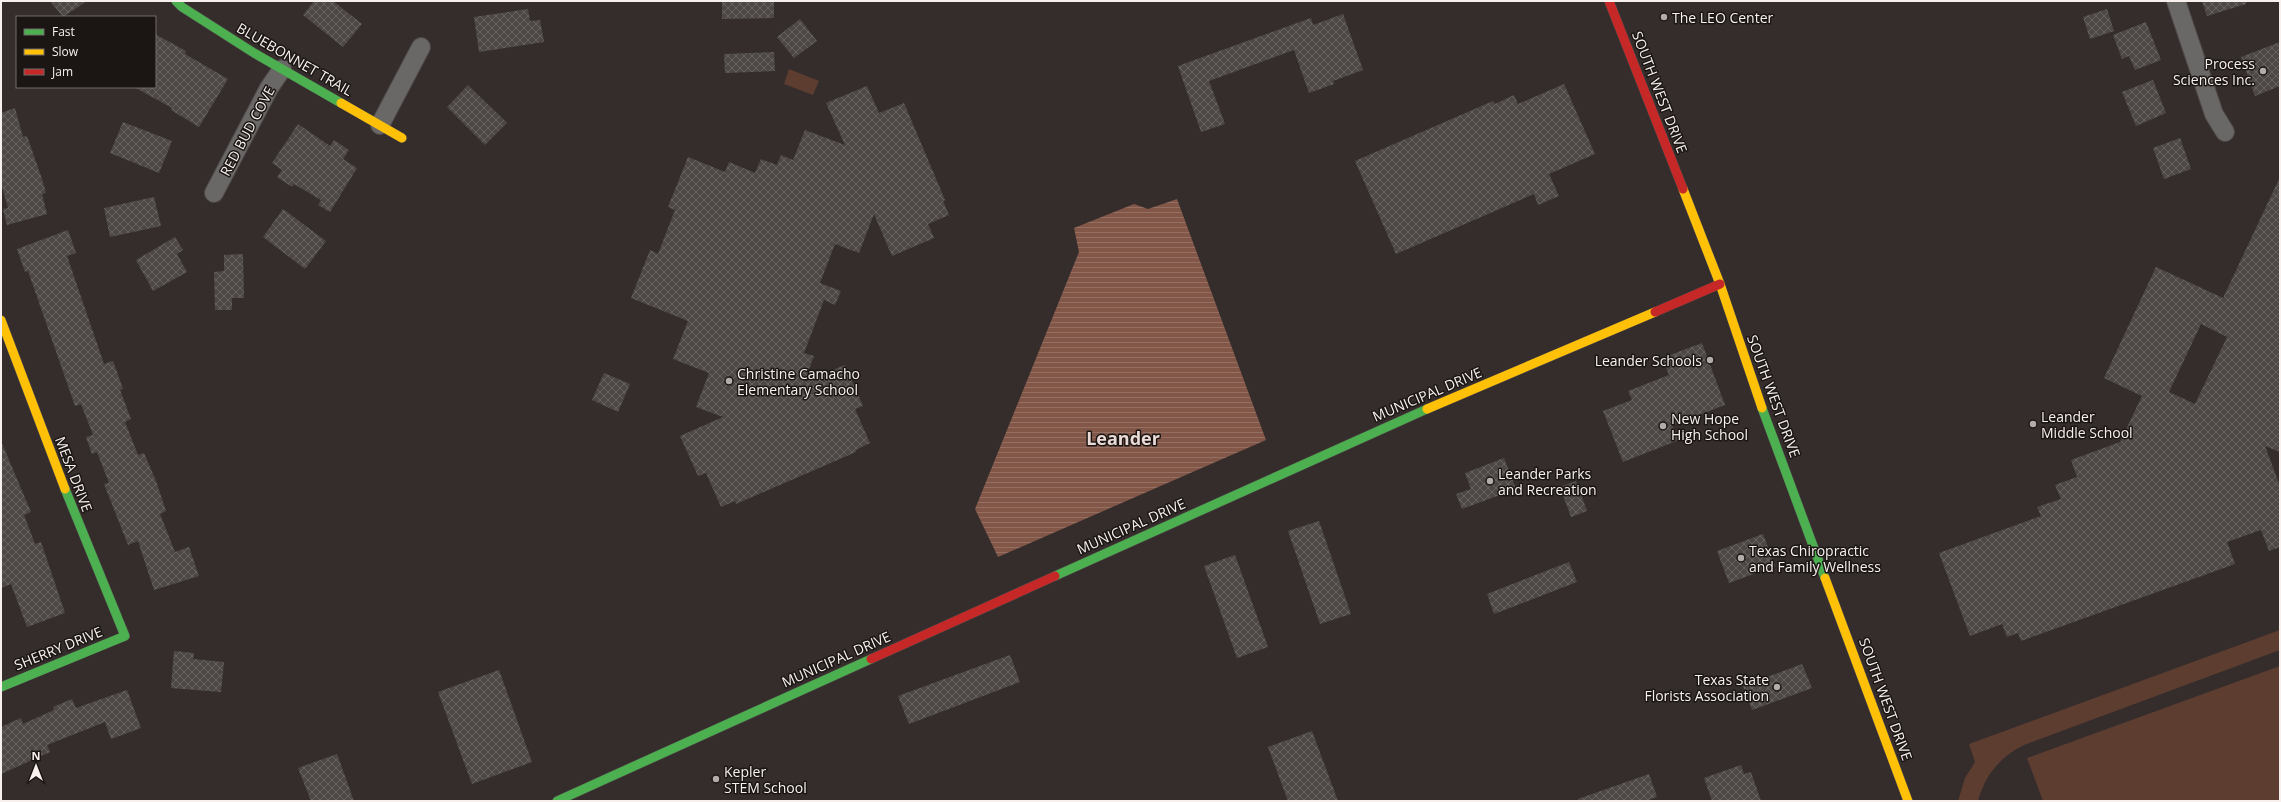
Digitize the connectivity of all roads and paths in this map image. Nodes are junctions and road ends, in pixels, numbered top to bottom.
1 (176, 1) edge
2 (1609, 1) edge
3 (2176, 1) edge
4 (420, 47) dead end
5 (282, 69) junction
6 (380, 125) junction
7 (2225, 132) dead end
8 (402, 138) dead end
9 (214, 193) dead end
10 (1720, 284) junction
11 (1, 320) edge
12 (125, 636) joint
13 (1, 687) edge
14 (557, 801) edge
15 (1908, 801) edge

1 - 5 street, BLUEBONNET TRAIL
2 - 10 street, SOUTH WEST DRIVE
3 - 7 street
4 - 6 street
5 - 6 street, BLUEBONNET TRAIL
5 - 9 street, RED BUD COVE
6 - 8 street, BLUEBONNET TRAIL
10 - 14 street, MUNICIPAL DRIVE
10 - 15 street, SOUTH WEST DRIVE
11 - 12 street, MESA DRIVE
12 - 13 street, SHERRY DRIVE

